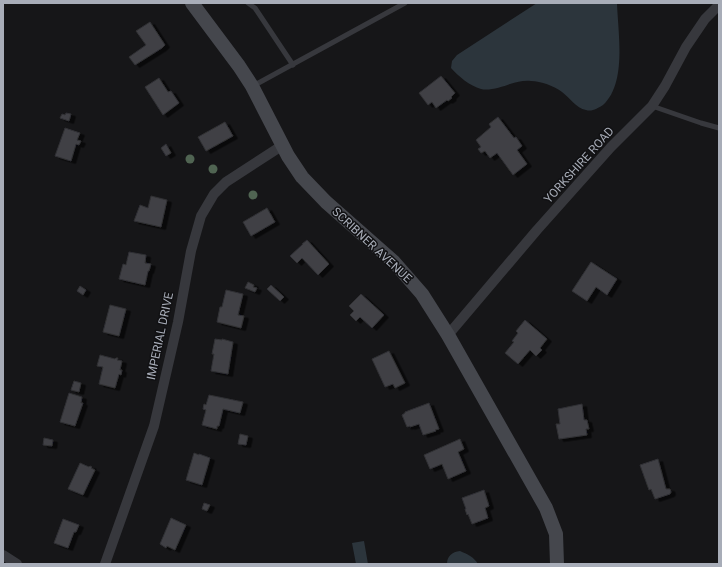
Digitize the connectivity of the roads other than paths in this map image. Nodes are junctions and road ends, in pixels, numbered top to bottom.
1 (192, 3) edge
2 (248, 3) edge
3 (405, 3) edge
4 (719, 5) edge
5 (293, 64) junction
6 (252, 86) junction
7 (652, 106) junction
8 (719, 128) edge
9 (283, 144) junction
10 (448, 335) junction
11 (3, 555) edge
12 (17, 564) edge
13 (106, 564) edge
14 (557, 564) edge

1 - 6 street, SCRIBNER AVENUE
2 - 5 lane
3 - 5 lane
4 - 7 street, YORKSHIRE ROAD
5 - 6 lane
6 - 9 street, SCRIBNER AVENUE
7 - 8 lane
7 - 10 street, YORKSHIRE ROAD
9 - 10 street, SCRIBNER AVENUE
9 - 13 street, IMPERIAL DRIVE
10 - 14 street, SCRIBNER AVENUE
11 - 12 street

